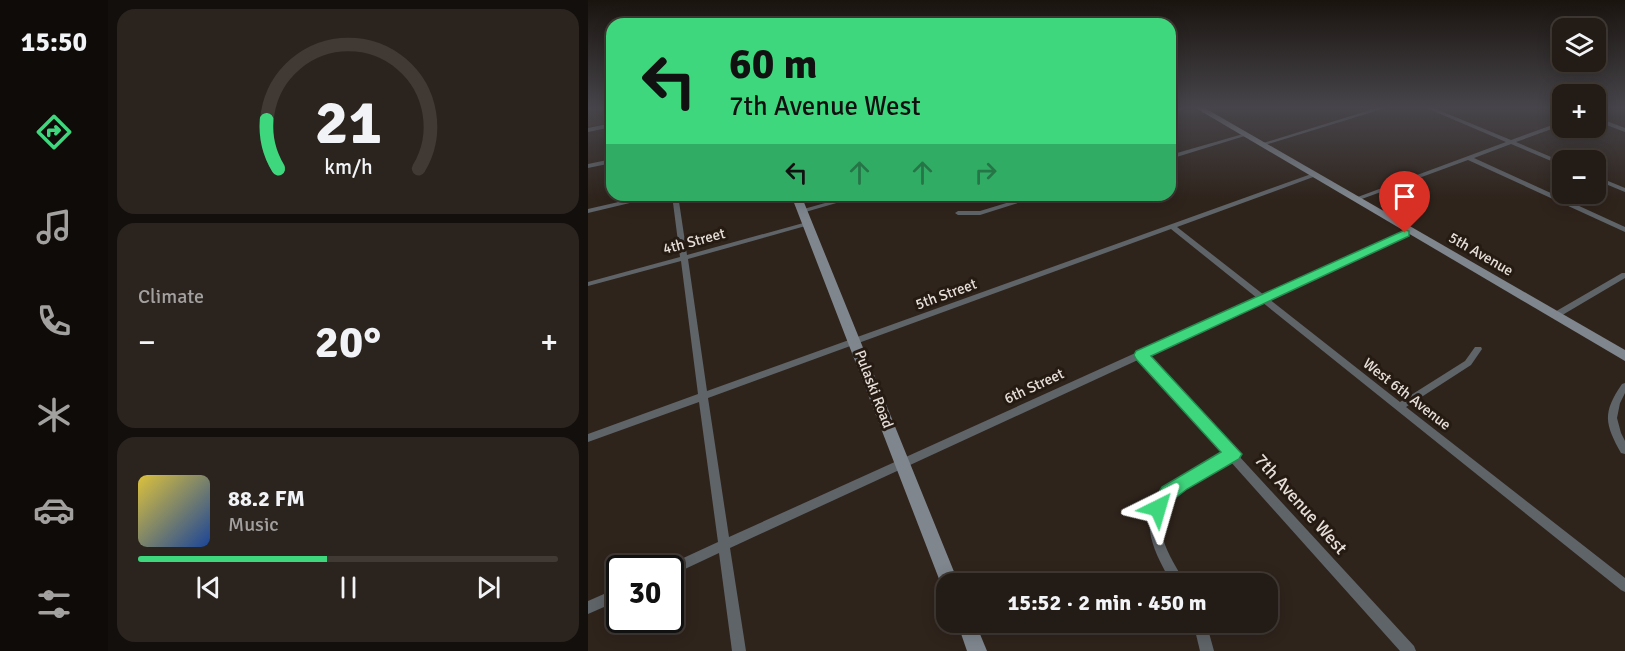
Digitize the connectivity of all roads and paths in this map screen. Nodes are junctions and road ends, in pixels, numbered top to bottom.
1 (1237, 137) edge
2 (1250, 137) edge
3 (1285, 137) edge
4 (1499, 137) edge
5 (1523, 137) edge
6 (1510, 142) junction
7 (1263, 144) junction
8 (1176, 155) edge
9 (1469, 158) junction
10 (1552, 159) edge
11 (606, 162) edge
12 (588, 166) edge
13 (1314, 175) junction
14 (1606, 182) edge
15 (1625, 190) edge
16 (1356, 199) junction
17 (633, 201) edge
18 (676, 201) edge
19 (798, 201) edge
20 (846, 201) edge
21 (1020, 201) edge
22 (588, 212) edge
23 (958, 213) dead end
24 (805, 217) junction
25 (1171, 226) junction
26 (1625, 230) edge
27 (1410, 231) junction
28 (683, 258) junction
29 (1625, 275) edge
30 (588, 284) edge
31 (1263, 299) junction
32 (1556, 315) junction
33 (855, 341) junction
34 (1478, 349) dead end
35 (1141, 355) junction
36 (1625, 356) edge
37 (1625, 387) edge
38 (704, 396) junction
39 (1399, 407) junction
40 (588, 438) edge
41 (1625, 450) edge
42 (1233, 454) junction
43 (903, 464) junction
44 (725, 545) junction
45 (684, 564) edge
46 (946, 573) edge
47 (1172, 573) edge
48 (1625, 586) edge
49 (606, 600) edge
50 (588, 608) edge
51 (970, 633) edge
52 (1202, 633) edge
53 (739, 651) edge
54 (977, 651) edge
55 (1207, 651) edge
56 (1409, 651) edge

1 - 8 street
2 - 7 street, 5th Avenue
3 - 7 street
4 - 6 street
5 - 6 street
6 - 9 street
6 - 10 street
7 - 13 street, 5th Avenue
9 - 16 street
9 - 26 street
11 - 12 street
13 - 16 street, 5th Avenue
13 - 25 street, 5th Street
14 - 15 street
16 - 27 street, 5th Avenue
17 - 22 street
18 - 28 street
19 - 24 street, Pulaski Road
20 - 24 street
21 - 23 street
24 - 28 street, 4th Street
24 - 33 street, Pulaski Road
25 - 31 street, West 6th Avenue
25 - 33 street, 5th Street
27 - 31 street, 6th Street
27 - 32 street, 5th Avenue
28 - 30 street, 4th Street
28 - 38 street
29 - 32 street
31 - 35 street, 6th Street
31 - 39 street, West 6th Avenue
32 - 36 street, 5th Avenue
33 - 38 street, 5th Street
33 - 43 street, Pulaski Road
34 - 39 street
35 - 42 street, 7th Avenue West
35 - 43 street, 6th Street
37 - 41 street
38 - 40 street, 5th Street
38 - 44 street
39 - 48 street, West 6th Avenue
42 - 47 street
42 - 56 street, 7th Avenue West
43 - 44 street, 6th Street
43 - 46 street, Pulaski Road
44 - 45 street, 6th Street
44 - 53 street
49 - 50 street
51 - 54 street
52 - 55 street

